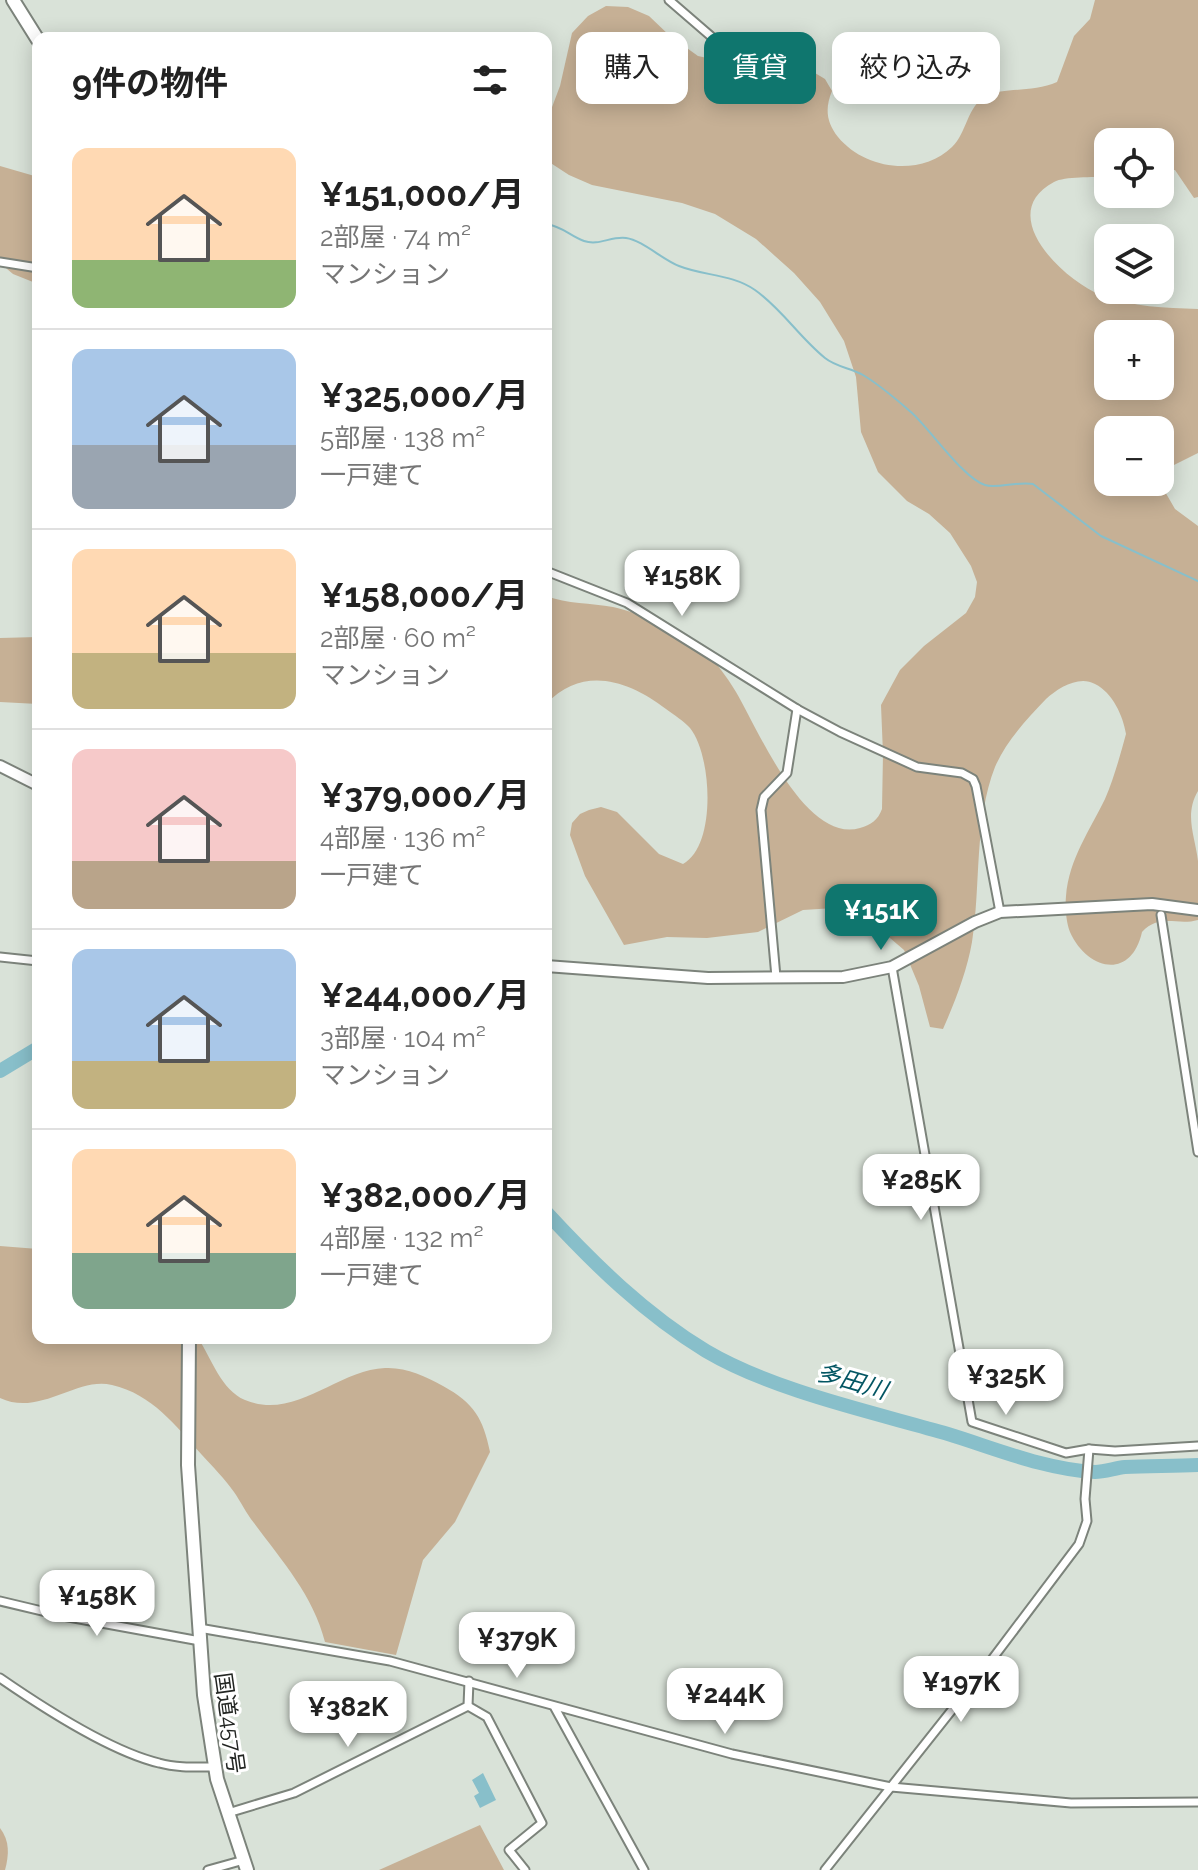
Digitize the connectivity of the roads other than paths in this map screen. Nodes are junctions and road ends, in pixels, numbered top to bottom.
1 (13, 0) edge
2 (669, 0) edge
3 (33, 32) edge
4 (706, 32) edge
5 (0, 262) edge
6 (32, 267) edge
7 (552, 573) edge
8 (797, 709) junction
9 (0, 766) edge
10 (32, 782) edge
11 (1198, 910) edge
12 (1000, 912) junction
13 (1161, 915) dead end
14 (0, 957) edge
15 (32, 960) edge
16 (552, 966) edge
17 (892, 967) junction
18 (776, 977) junction
19 (1198, 1152) edge
20 (189, 1344) edge
21 (1198, 1446) edge
22 (1089, 1449) junction
23 (0, 1601) edge
24 (200, 1635) junction
25 (0, 1678) edge
26 (469, 1681) junction
27 (468, 1706) junction
28 (555, 1708) junction
29 (215, 1767) junction
30 (891, 1787) junction
31 (1198, 1802) edge
32 (228, 1813) junction
33 (245, 1865) edge
34 (208, 1870) edge
35 (525, 1870) edge
36 (644, 1870) edge
37 (825, 1870) edge

1 - 3 highway
2 - 4 street
5 - 6 street
7 - 8 street
8 - 12 street
8 - 18 street
9 - 10 street
11 - 12 street
12 - 17 street
13 - 19 street
14 - 15 street
16 - 18 street
17 - 18 street
17 - 22 street
20 - 24 highway, 国道457号
21 - 22 street
22 - 30 street
23 - 24 street
24 - 26 street
24 - 29 highway, 国道457号
25 - 29 street
26 - 27 street
26 - 28 street
27 - 32 street
27 - 35 street
28 - 30 street
28 - 36 street
29 - 32 highway, 国道457号
30 - 31 street
30 - 37 street
32 - 33 highway, 国道457号
33 - 34 street

